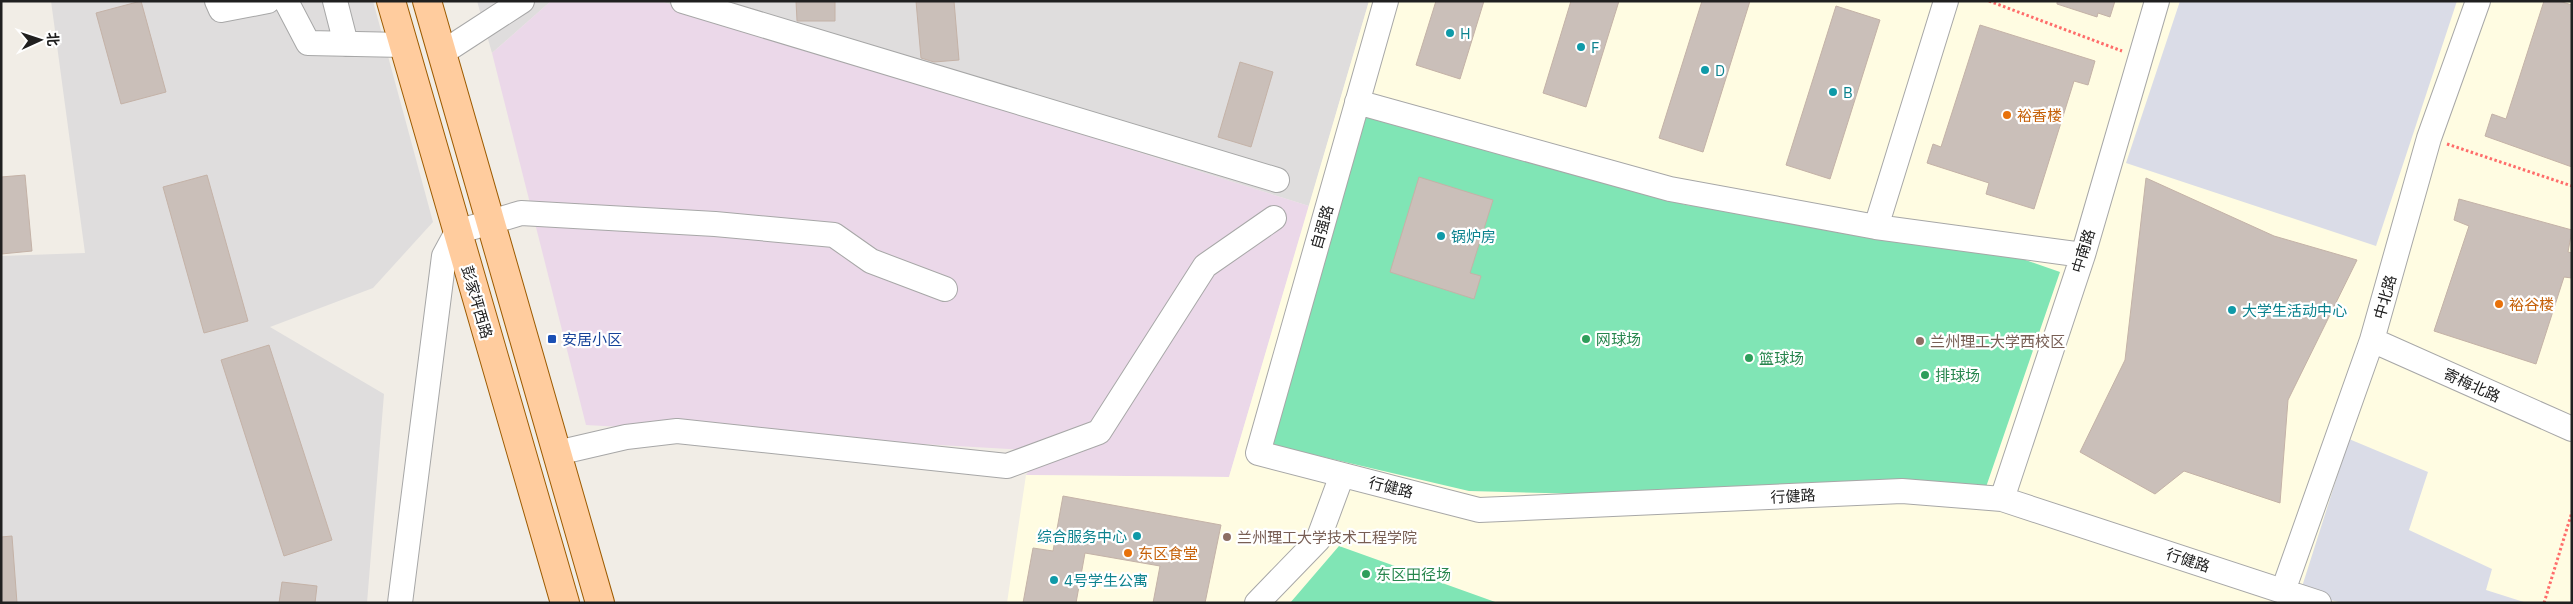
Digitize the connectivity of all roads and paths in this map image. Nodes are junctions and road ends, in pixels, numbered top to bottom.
1 (217, 1) edge
2 (268, 1) edge
3 (286, 1) edge
4 (334, 1) edge
5 (391, 1) edge
6 (427, 1) edge
7 (522, 1) edge
8 (683, 1) edge
9 (1386, 1) edge
10 (1946, 1) edge
11 (1990, 1) edge
12 (2157, 1) edge
13 (2478, 1) edge
14 (346, 44) junction
15 (404, 45) junction
16 (442, 53) junction
17 (2140, 58) junction
18 (1357, 102) junction
19 (2429, 138) junction
20 (1277, 180) dead end
21 (2572, 186) edge
22 (1274, 218) dead end
23 (490, 222) junction
24 (1876, 227) junction
25 (457, 232) junction
26 (2083, 255) junction
27 (944, 289) dead end
28 (2372, 340) junction
29 (2572, 429) edge
30 (557, 453) junction
31 (1258, 453) joint
32 (1342, 475) junction
33 (2002, 499) junction
34 (2572, 512) edge
35 (2283, 591) junction
36 (400, 603) edge
37 (565, 603) edge
38 (600, 603) edge
39 (1257, 603) edge
40 (2319, 603) edge
41 (2544, 603) edge

1 - 2 street
3 - 14 street
4 - 14 street
5 - 15 main road, 彭家坪西路
6 - 16 main road
7 - 16 street
8 - 20 street
9 - 18 street, 自强路
10 - 24 street
11 - 17 path
12 - 17 street, 中南路
13 - 19 street, 中北路
14 - 15 street
15 - 25 main road, 彭家坪西路
16 - 23 main road
17 - 26 street, 中南路
18 - 24 street
18 - 31 street, 自强路
19 - 21 path
19 - 28 street, 中北路
22 - 30 street
23 - 25 street
23 - 27 street
23 - 30 main road
24 - 26 street
25 - 36 street
25 - 37 main road, 彭家坪西路
26 - 33 street, 中南路
28 - 29 street, 寄梅北路
28 - 35 street, 中北路
30 - 38 main road
31 - 32 street, 行健路
32 - 33 street, 行健路
32 - 39 street
33 - 35 street, 行健路
34 - 41 path
35 - 40 street, 行健路

